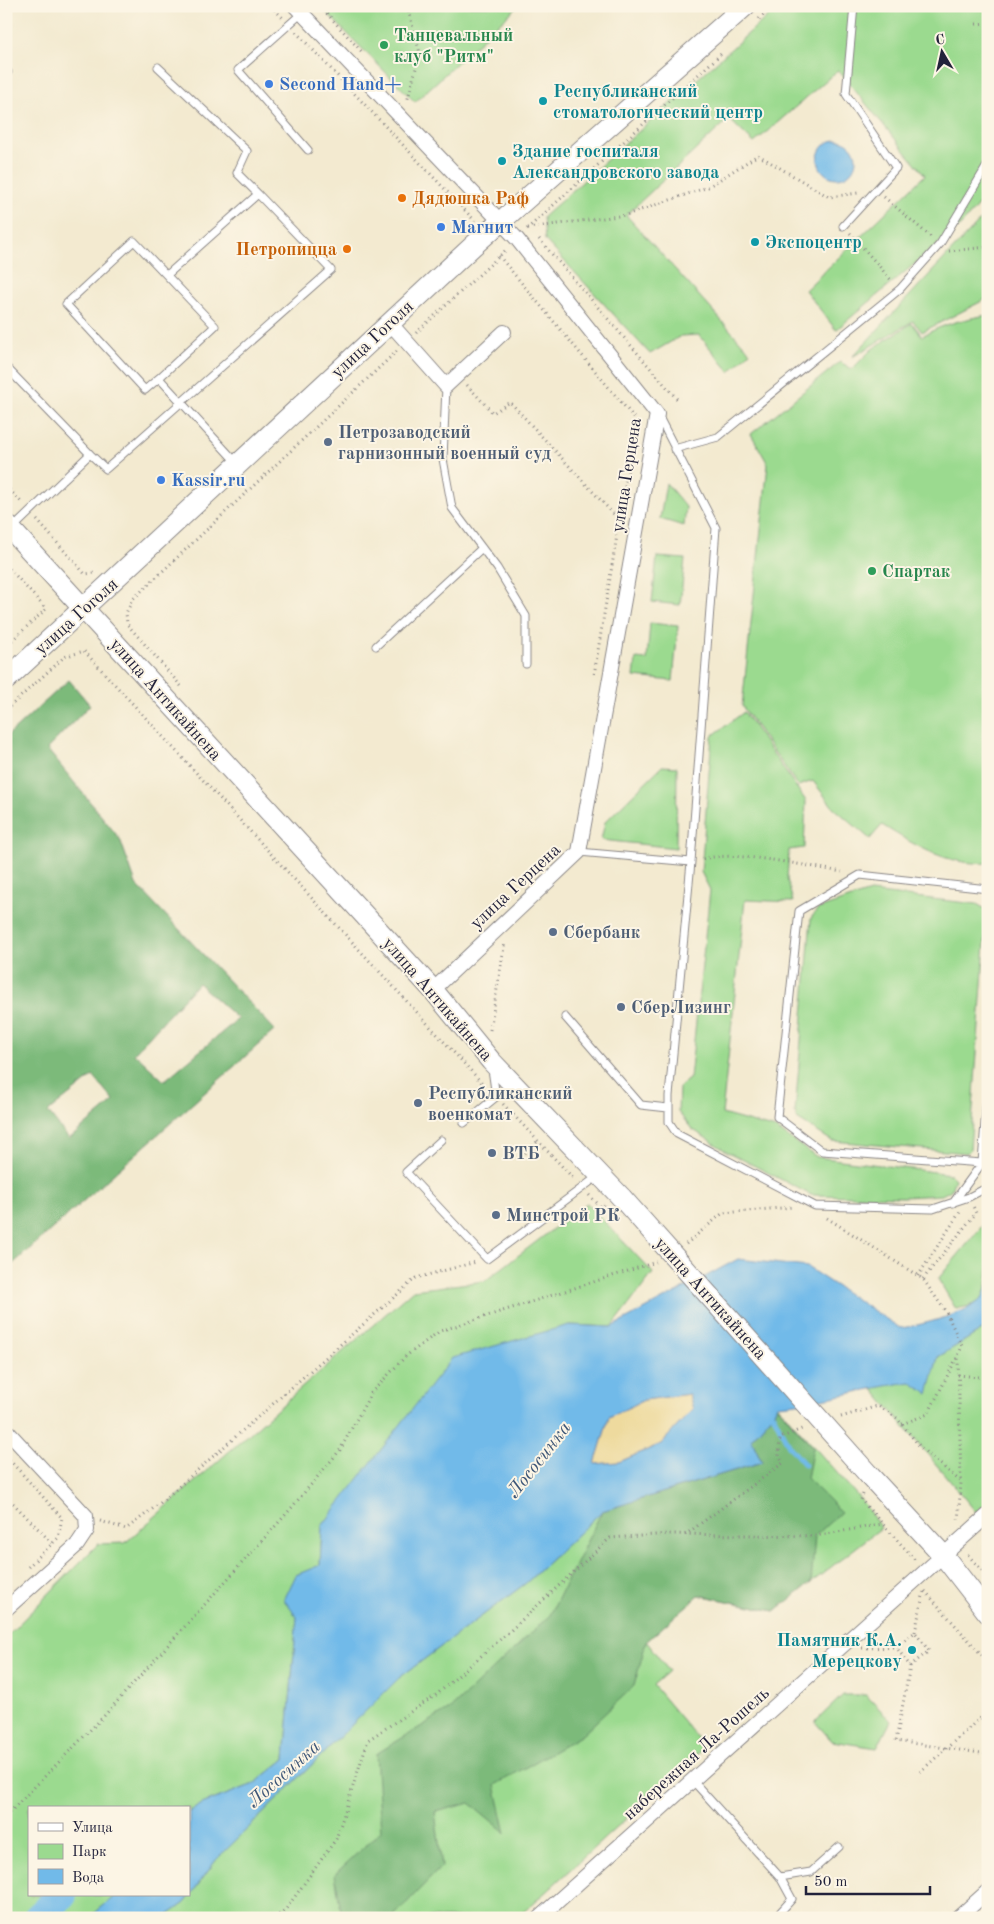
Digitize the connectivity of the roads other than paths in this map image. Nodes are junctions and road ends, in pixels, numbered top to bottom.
1 (745, 6) edge
2 (854, 6) edge
3 (298, 10) edge
4 (158, 67) dead end
5 (308, 150) dead end
6 (988, 164) edge
7 (258, 194) junction
8 (500, 221) junction
9 (843, 226) road end
10 (167, 275) junction
11 (390, 323) junction
12 (504, 332) dead end
13 (6, 367) edge
14 (159, 378) junction
15 (446, 386) junction
16 (182, 403) junction
17 (657, 414) junction
18 (674, 449) junction
19 (90, 454) junction
20 (238, 464) junction
21 (9, 526) edge
22 (482, 548) junction
23 (84, 609) junction
24 (376, 646) dead end
25 (526, 664) dead end
26 (6, 680) edge
27 (579, 852) junction
28 (691, 862) junction
29 (988, 889) edge
30 (433, 990) junction
31 (565, 1017) dead end
32 (491, 1061) junction
33 (988, 1081) edge
34 (668, 1108) junction
35 (464, 1122) dead end
36 (441, 1140) dead end
37 (982, 1163) junction
38 (600, 1175) junction
39 (988, 1186) edge
40 (953, 1204) junction
41 (6, 1430) edge
42 (988, 1515) edge
43 (950, 1549) junction
44 (6, 1609) edge
45 (988, 1612) edge
46 (693, 1782) junction
47 (839, 1847) dead end
48 (780, 1877) junction
49 (988, 1891) edge
50 (540, 1918) edge
51 (775, 1918) edge
52 (958, 1918) edge

1 - 8 main road, улица Гоголя
2 - 9 lane
3 - 5 lane
3 - 8 street, улица Герцена
4 - 7 lane
6 - 18 lane
7 - 10 lane
7 - 16 lane
8 - 11 main road, улица Гоголя
8 - 17 street, улица Герцена
10 - 14 lane
10 - 14 lane
11 - 15 street
11 - 20 main road, улица Гоголя
12 - 15 street
13 - 19 lane
14 - 16 lane
15 - 22 lane
16 - 19 lane
16 - 20 lane
17 - 18 lane
17 - 27 street, улица Герцена
18 - 28 lane
19 - 21 lane
20 - 23 main road, улица Гоголя
21 - 23 main road, улица Антикайнена
22 - 24 lane
22 - 25 lane
23 - 26 main road, улица Гоголя
23 - 30 main road, улица Антикайнена
27 - 28 lane
27 - 30 street, улица Герцена
28 - 34 lane
29 - 37 lane
30 - 32 main road, улица Антикайнена
31 - 34 lane
32 - 35 lane
32 - 38 main road, улица Антикайнена
33 - 37 lane
34 - 40 lane
36 - 38 lane
37 - 40 lane
38 - 43 main road, улица Антикайнена, bridge
39 - 40 lane
41 - 44 street
42 - 43 street, набережная Ла-Рошель
43 - 45 main road, улица Антикайнена
43 - 46 street, набережная Ла-Рошель
46 - 48 lane
46 - 50 street, набережная Ла-Рошель
47 - 48 lane
48 - 51 lane
49 - 52 street

